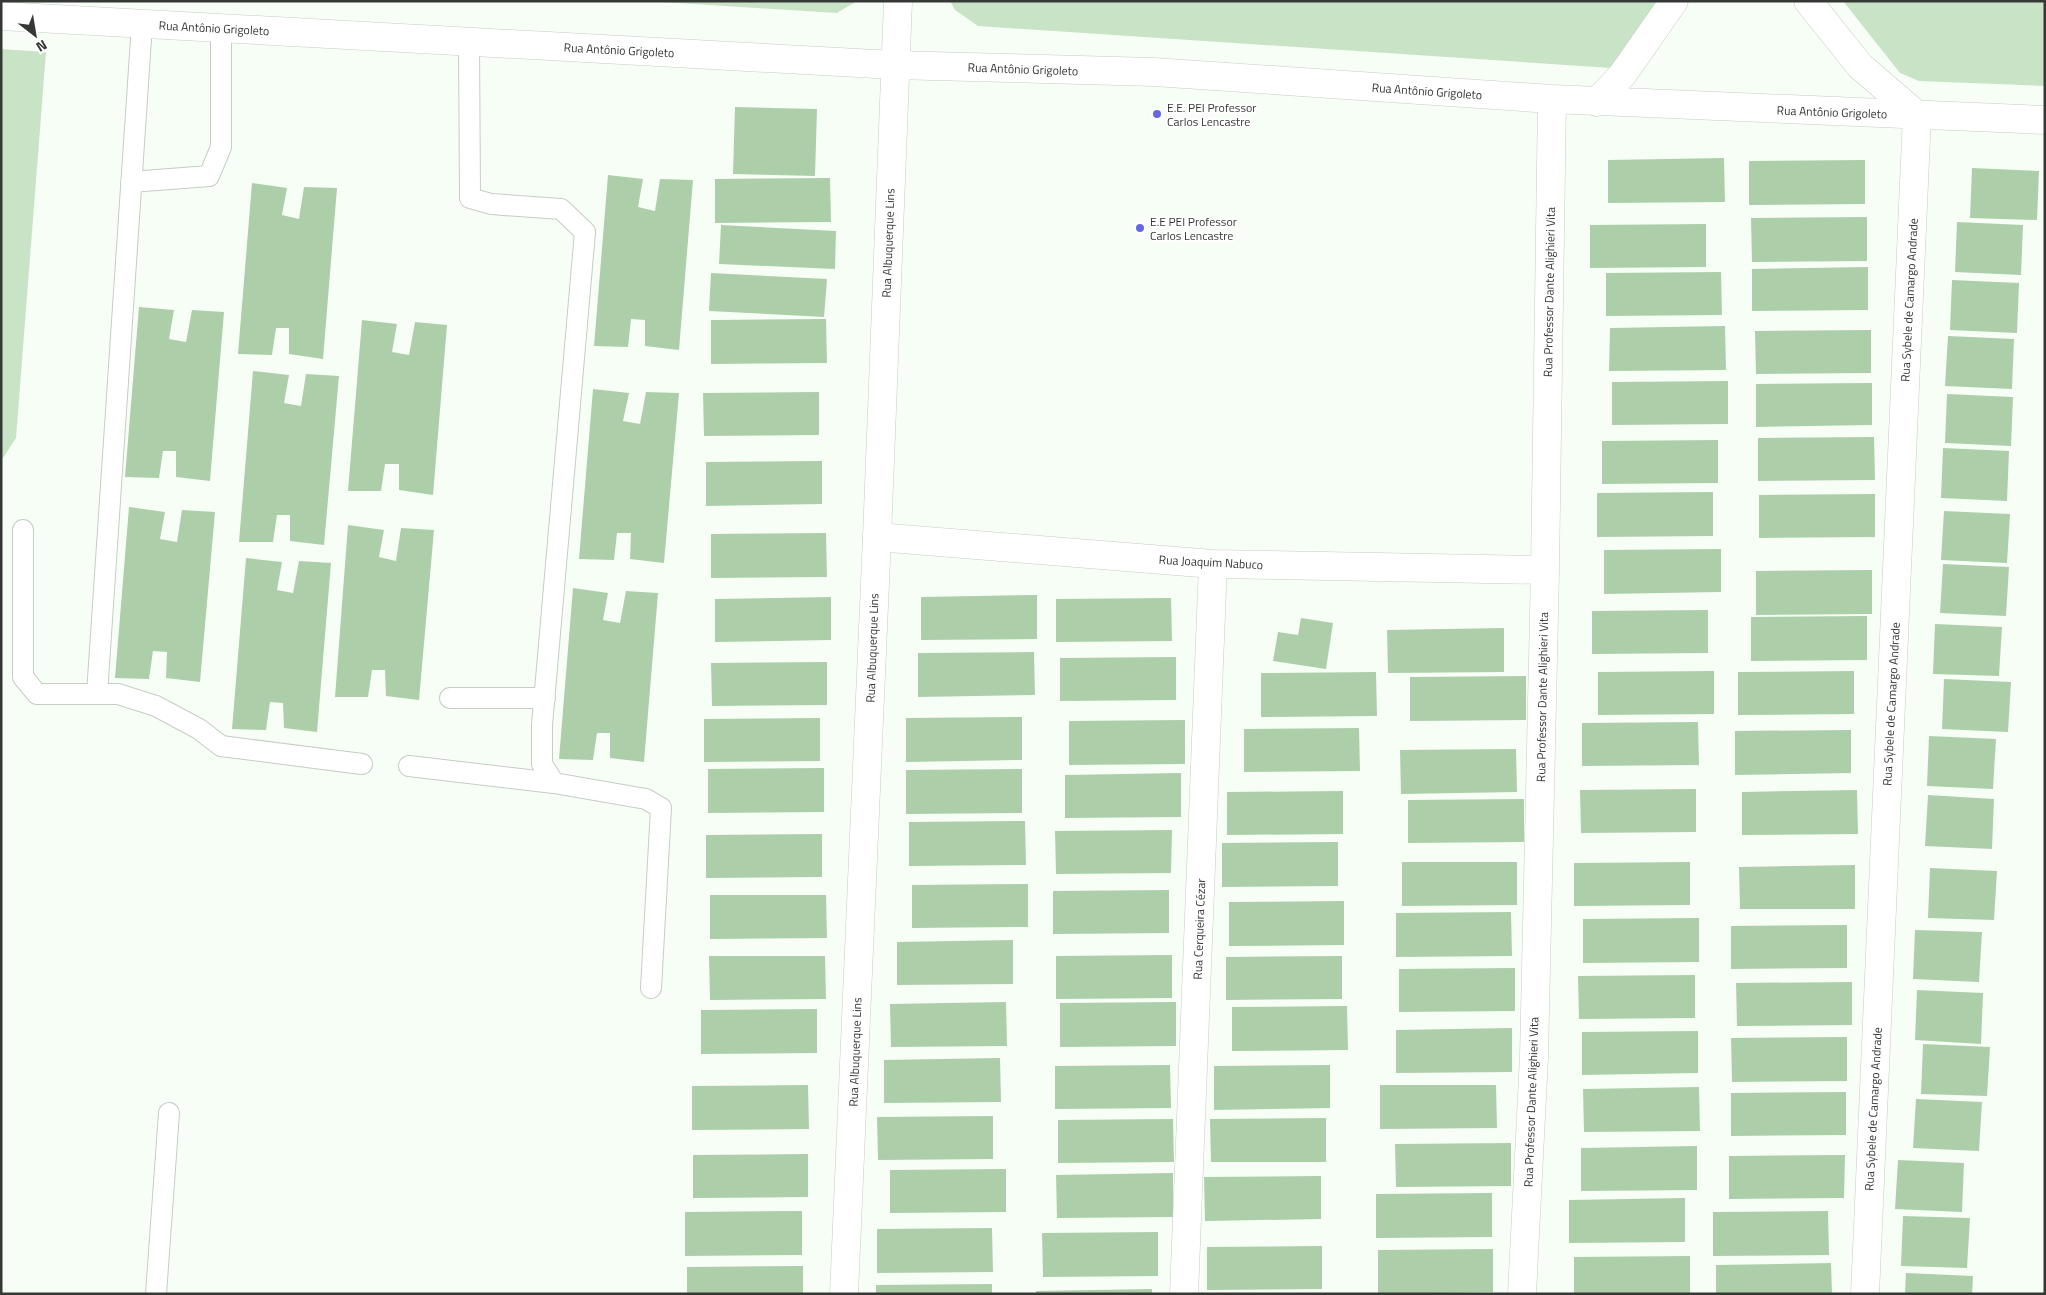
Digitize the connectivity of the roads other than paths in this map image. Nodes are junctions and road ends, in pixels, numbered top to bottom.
1 (898, 1) edge
2 (1674, 1) edge
3 (1808, 1) edge
4 (1, 16) edge
5 (142, 24) junction
6 (221, 28) junction
7 (469, 42) junction
8 (894, 65) junction
9 (1552, 100) junction
10 (1597, 102) junction
11 (1917, 115) junction
12 (2045, 120) edge
13 (131, 182) junction
14 (23, 530) dead end
15 (877, 537) junction
16 (1213, 564) junction
17 (1545, 570) junction
18 (97, 694) junction
19 (450, 698) dead end
20 (545, 698) junction
21 (362, 764) dead end
22 (409, 766) dead end
23 (554, 783) junction
24 (650, 988) dead end
25 (169, 1113) dead end
26 (156, 1294) edge
27 (844, 1294) edge
28 (1184, 1294) edge
29 (1522, 1294) edge
30 (1865, 1294) edge

1 - 8 street, Rua Albuquerque Lins
2 - 10 street
3 - 11 street
4 - 5 street, Rua Antônio Grigoleto
5 - 6 street, Rua Antônio Grigoleto
5 - 13 lane
6 - 7 street, Rua Antônio Grigoleto
6 - 13 lane
7 - 8 street, Rua Antônio Grigoleto
7 - 20 lane
8 - 9 street, Rua Antônio Grigoleto
8 - 15 street, Rua Albuquerque Lins
9 - 10 street, Rua Antônio Grigoleto
9 - 17 street, Rua Professor Dante Alighieri Vita
10 - 11 street, Rua Antônio Grigoleto
11 - 12 street, Rua Antônio Grigoleto
11 - 30 street, Rua Sybele de Camargo Andrade
13 - 18 lane
14 - 18 lane
15 - 16 street, Rua Joaquim Nabuco
15 - 27 street, Rua Albuquerque Lins
16 - 17 street, Rua Joaquim Nabuco
16 - 28 street, Rua Cerqueira Cézar
17 - 29 street, Rua Professor Dante Alighieri Vita
18 - 21 lane
19 - 20 lane
20 - 23 lane
22 - 23 lane
23 - 24 lane
25 - 26 lane

